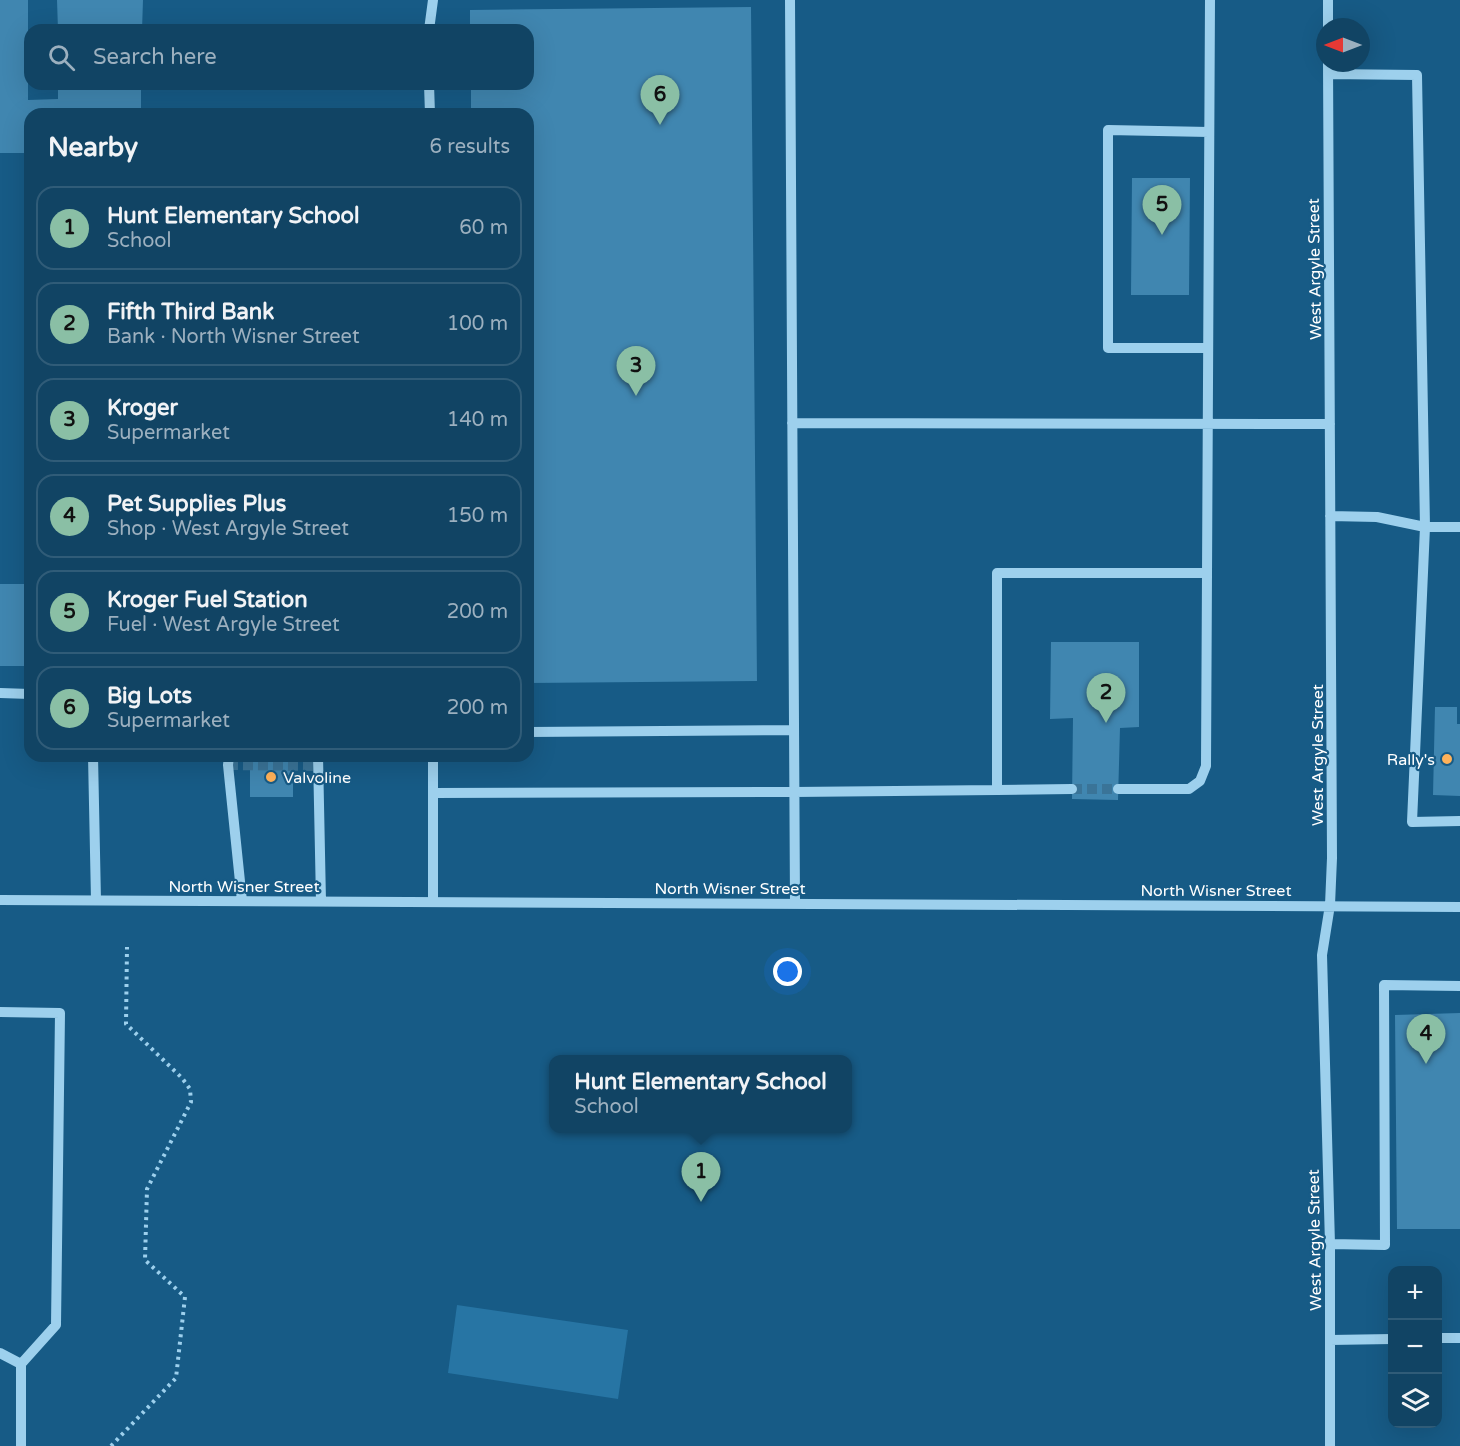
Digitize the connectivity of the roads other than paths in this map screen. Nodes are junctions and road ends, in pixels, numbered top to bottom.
1 (433, 0) edge
2 (790, 0) edge
3 (1210, 0) edge
4 (1328, 0) edge
5 (1328, 18) edge
6 (430, 24) edge
7 (1370, 71) edge
8 (1328, 72) edge
9 (429, 90) edge
10 (429, 108) edge
11 (1209, 132) junction
12 (1207, 348) junction
13 (792, 423) junction
14 (1206, 424) junction
15 (1330, 424) junction
16 (1330, 516) junction
17 (1425, 527) junction
18 (1460, 527) edge
19 (1208, 573) junction
20 (0, 693) edge
21 (24, 694) edge
22 (794, 730) junction
23 (534, 732) edge
24 (93, 762) edge
25 (228, 762) edge
26 (318, 762) edge
27 (432, 762) edge
28 (1072, 789) tunnel mouth
29 (1118, 789) tunnel mouth
30 (997, 790) junction
31 (794, 792) junction
32 (433, 793) junction
33 (1460, 821) edge
34 (0, 900) edge
35 (96, 900) junction
36 (242, 901) junction
37 (321, 902) junction
38 (433, 902) junction
39 (795, 904) junction
40 (1330, 905) junction
41 (1460, 907) edge
42 (1460, 986) edge
43 (0, 1012) edge
44 (1329, 1244) junction
45 (1442, 1338) edge
46 (1460, 1338) edge
47 (1388, 1339) edge
48 (1330, 1340) junction
49 (0, 1353) edge
50 (21, 1364) junction
51 (21, 1446) edge
52 (1330, 1446) edge

1 - 6 street
2 - 13 street
3 - 11 street
4 - 5 street
7 - 17 street
8 - 15 street, West Argyle Street
9 - 10 street
11 - 12 street
11 - 12 street
12 - 14 street
13 - 14 street
13 - 22 street
14 - 15 street
14 - 19 street
15 - 16 street, West Argyle Street
16 - 17 street
16 - 40 street, West Argyle Street
17 - 18 street
17 - 33 street
19 - 29 street
19 - 30 street
20 - 21 street
22 - 23 street
22 - 31 street
24 - 35 street
25 - 36 street
26 - 37 street
27 - 32 street
28 - 30 street
30 - 31 street
31 - 32 street
31 - 39 street
32 - 38 street
34 - 35 street, North Wisner Street
35 - 36 street, North Wisner Street
36 - 37 street, North Wisner Street
37 - 38 street, North Wisner Street
38 - 39 street, North Wisner Street
39 - 40 street, North Wisner Street
40 - 41 street, North Wisner Street
40 - 44 street, West Argyle Street
42 - 44 street
43 - 50 street
44 - 48 street, West Argyle Street
45 - 46 street
47 - 48 street
48 - 52 street, West Argyle Street
49 - 50 street
50 - 51 street

